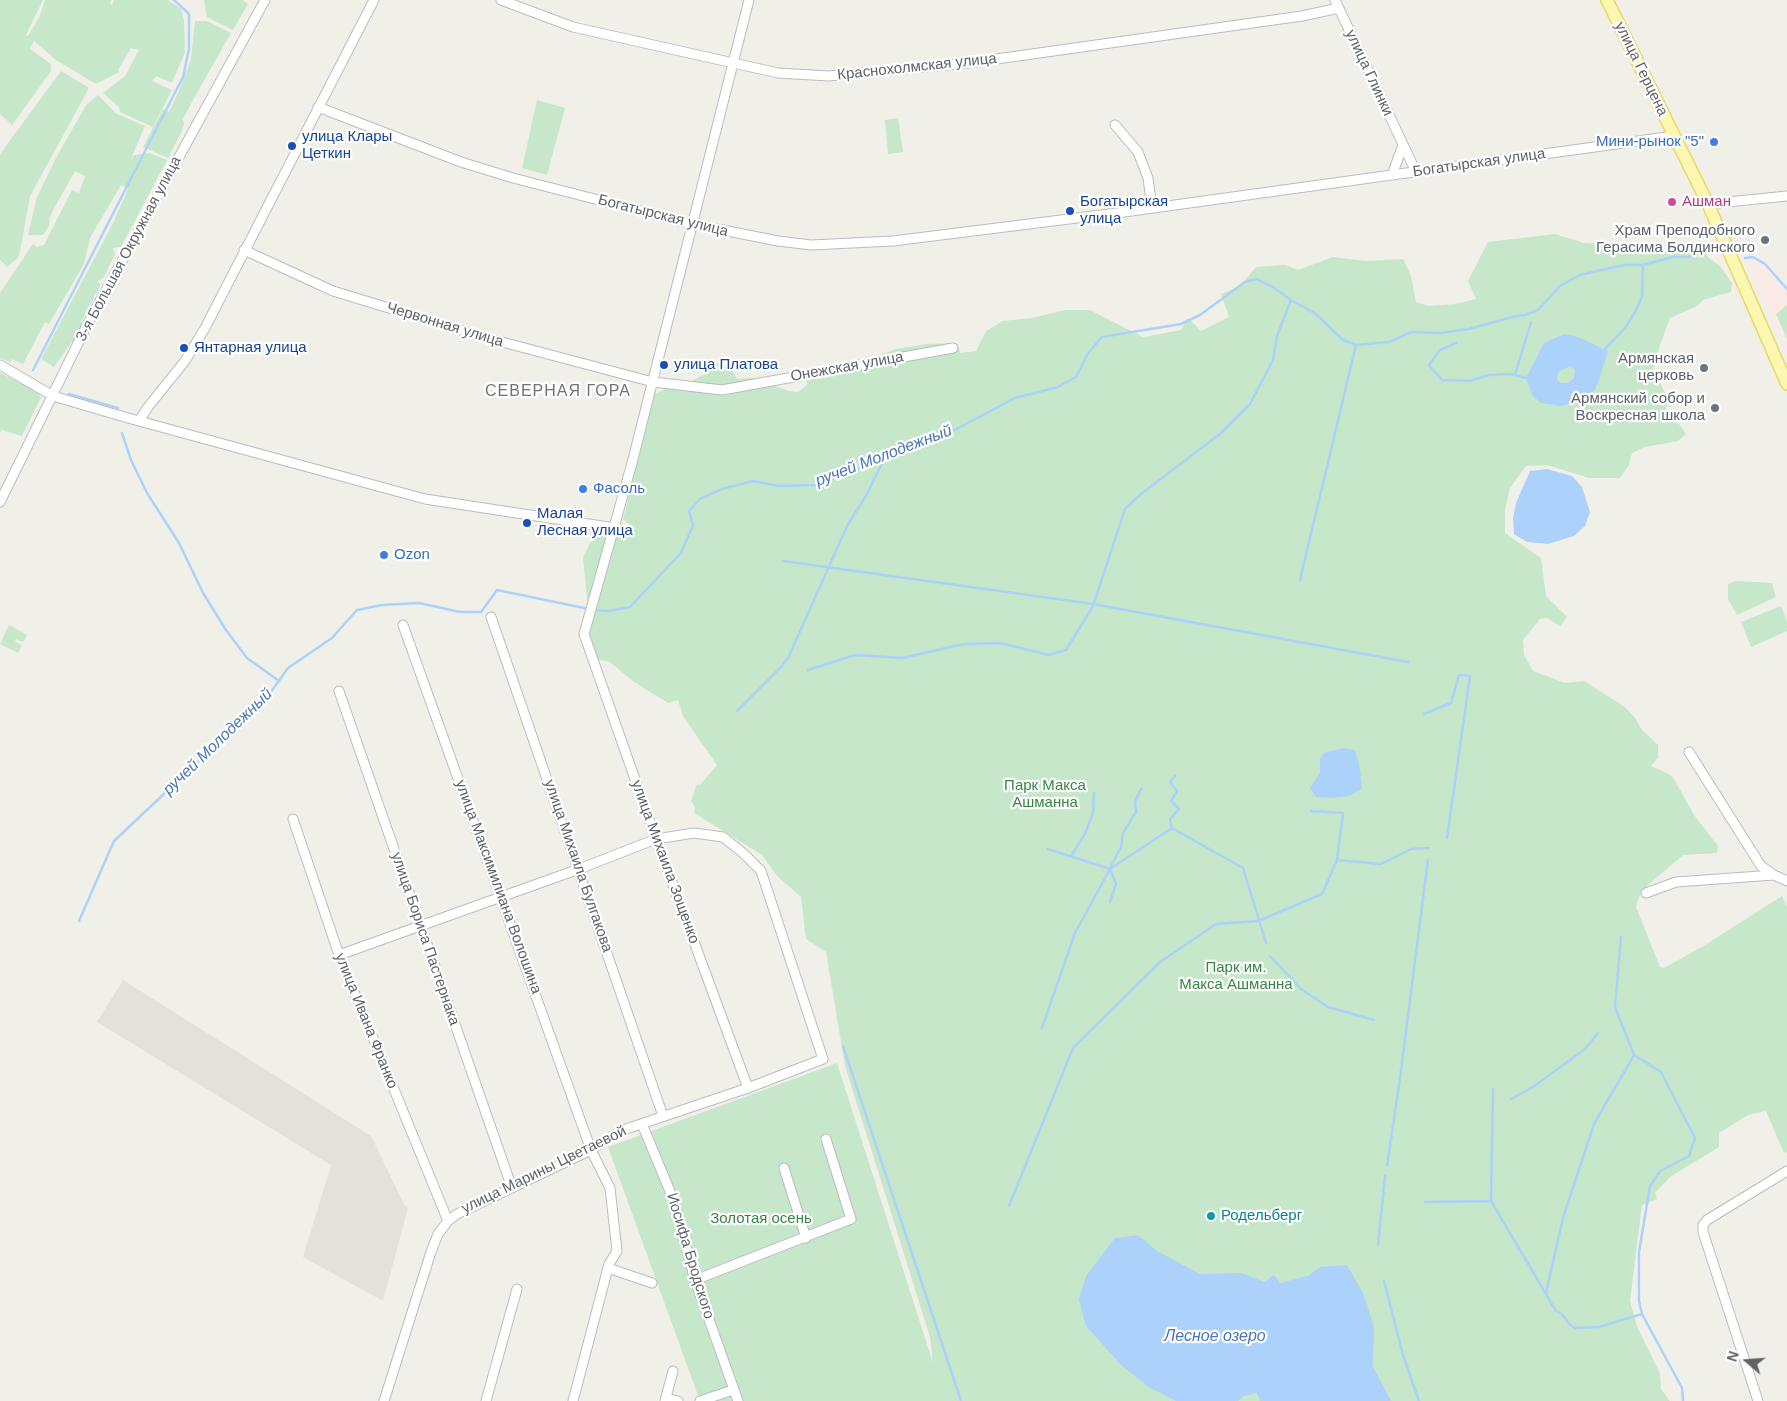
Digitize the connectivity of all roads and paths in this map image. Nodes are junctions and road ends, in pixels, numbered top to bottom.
1 (264, 0) edge
2 (374, 0) edge
3 (502, 0) edge
4 (749, 0) edge
5 (1607, 0) edge
6 (1337, 4) edge
7 (732, 62) junction
8 (318, 107) junction
9 (1115, 125) dead end
10 (1674, 136) junction
11 (1403, 145) junction
12 (1416, 172) junction
13 (1392, 175) junction
14 (1787, 196) edge
15 (1708, 204) junction
16 (1152, 208) junction
17 (692, 224) junction
18 (244, 250) junction
19 (952, 348) dead end
20 (0, 365) edge
21 (652, 382) junction
22 (1787, 384) edge
23 (54, 396) junction
24 (139, 421) junction
25 (0, 502) edge
26 (615, 528) junction
27 (491, 617) dead end
28 (403, 625) dead end
29 (339, 691) dead end
30 (1689, 752) dead end
31 (293, 819) dead end
32 (656, 839) junction
33 (579, 869) junction
34 (1774, 875) junction
35 (1787, 881) edge
36 (1646, 894) dead end
37 (501, 897) junction
38 (420, 926) junction
39 (339, 954) junction
40 (748, 1088) junction
41 (663, 1116) junction
42 (642, 1124) junction
43 (826, 1139) dead end
44 (591, 1150) junction
45 (784, 1168) dead end
46 (1786, 1175) edge
47 (512, 1188) junction
48 (448, 1221) junction
49 (806, 1238) junction
50 (608, 1268) junction
51 (695, 1280) junction
52 (652, 1283) dead end
53 (517, 1289) dead end
54 (673, 1371) dead end
55 (733, 1390) junction
56 (665, 1400) edge
57 (384, 1401) edge
58 (486, 1401) edge
59 (573, 1401) edge
60 (678, 1401) edge
61 (700, 1401) edge
62 (738, 1401) edge
63 (1758, 1401) edge

1 - 23 street, 3-я Большая Окружная улица
2 - 8 street
3 - 7 street, Краснохолмская улица
4 - 7 street
5 - 10 main road, улица Герцена
6 - 7 street, Краснохолмская улица
6 - 11 street, улица Глинки
7 - 17 street
8 - 17 street, Богатырская улица
8 - 18 street
9 - 16 street
10 - 12 street, Богатырская улица
10 - 15 main road, улица Герцена
11 - 12 street, улица Глинки
11 - 13 street
12 - 13 street, Богатырская улица
13 - 16 street, Богатырская улица
14 - 15 street
15 - 22 main road, улица Герцена
16 - 17 street, Богатырская улица
17 - 21 street
18 - 21 street, Червонная улица
18 - 24 street
19 - 21 street, Онежская улица
20 - 23 street
21 - 26 street
23 - 24 street
23 - 25 street, 3-я Большая Окружная улица
24 - 26 street
26 - 32 street, улица Михаила Зощенко
27 - 33 street, улица Михаила Булгакова
28 - 37 street, улица Максимилиана Волошина
29 - 38 street, улица Бориса Пастернака
30 - 34 street
31 - 39 street, улица Ивана Франко
32 - 33 street
32 - 40 street, улица Михаила Зощенко
32 - 40 street, улица Марины Цветаевой
33 - 37 street
33 - 41 street, улица Михаила Булгакова
34 - 35 street
34 - 36 street
37 - 38 street
37 - 44 street, улица Максимилиана Волошина
38 - 39 street
38 - 47 street, улица Бориса Пастернака
39 - 48 street, улица Ивана Франко
40 - 41 street, улица Марины Цветаевой
41 - 42 street, улица Марины Цветаевой
42 - 44 street, улица Марины Цветаевой
42 - 51 street, Иосифа Бродского
43 - 49 street
44 - 47 street, улица Марины Цветаевой
44 - 50 street, улица Максимилиана Волошина
45 - 49 street
46 - 63 street
47 - 48 street, улица Марины Цветаевой
48 - 57 street, улица Марины Цветаевой
49 - 51 street
50 - 52 street
50 - 59 street, улица Максимилиана Волошина
51 - 55 street, Иосифа Бродского
53 - 58 street
54 - 56 street
55 - 61 street
55 - 62 street, Иосифа Бродского
56 - 60 street

